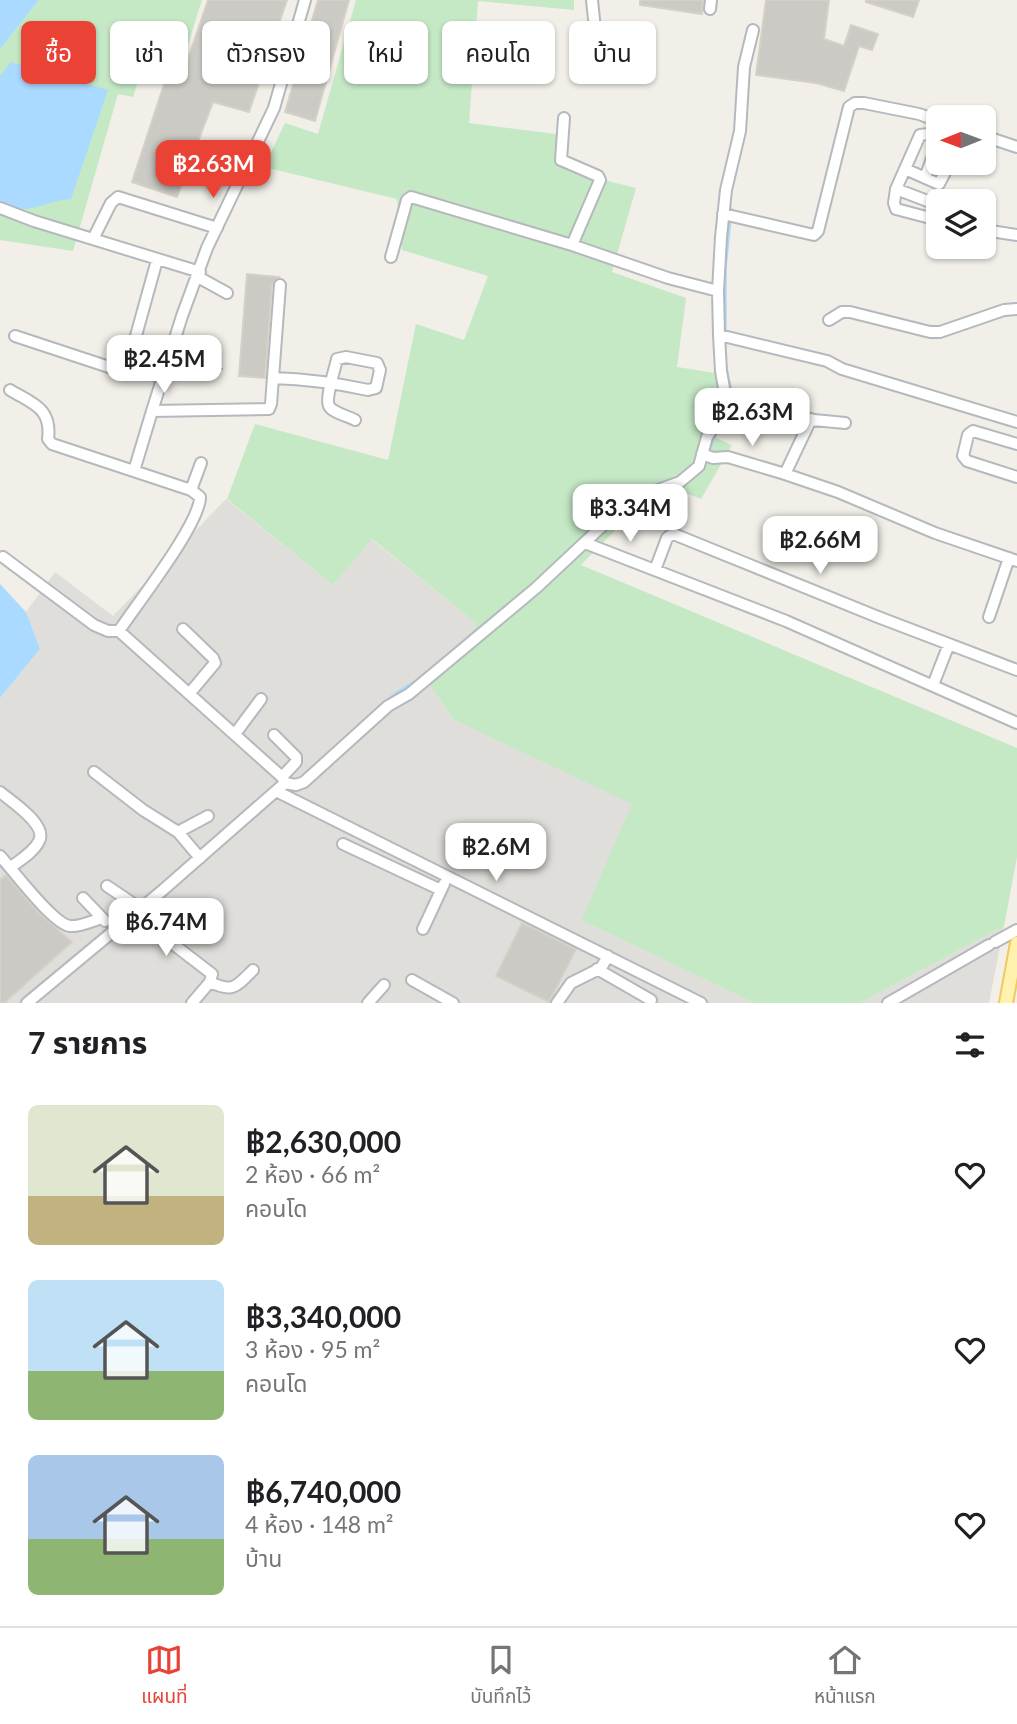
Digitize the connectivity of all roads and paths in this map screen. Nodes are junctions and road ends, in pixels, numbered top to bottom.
1 (305, 0) edge
2 (592, 0) edge
3 (594, 21) edge
4 (753, 30) dead end
5 (926, 117) edge
6 (564, 118) dead end
7 (926, 134) edge
8 (996, 140) edge
9 (1017, 147) edge
10 (905, 169) junction
11 (926, 175) edge
12 (945, 175) edge
13 (925, 178) junction
14 (896, 189) junction
15 (926, 200) edge
16 (0, 208) edge
17 (727, 215) junction
18 (926, 217) edge
19 (217, 228) junction
20 (996, 232) edge
21 (1017, 235) edge
22 (93, 239) junction
23 (572, 245) junction
24 (391, 257) dead end
25 (157, 260) junction
26 (199, 274) junction
27 (280, 285) dead end
28 (718, 291) junction
29 (228, 293) dead end
30 (1017, 309) edge
31 (829, 320) dead end
32 (15, 336) dead end
33 (724, 336) junction
34 (132, 350) junction
35 (168, 361) junction
36 (223, 369) dead end
37 (273, 379) junction
38 (331, 383) junction
39 (10, 390) dead end
40 (152, 411) junction
41 (783, 417) dead end
42 (811, 419) junction
43 (355, 420) dead end
44 (1017, 422) edge
45 (845, 423) dead end
46 (953, 435) dead end
47 (967, 439) junction
48 (1017, 444) edge
49 (706, 456) junction
50 (201, 463) dead end
51 (134, 471) junction
52 (785, 474) junction
53 (1017, 477) edge
54 (191, 490) junction
55 (590, 545) junction
56 (3, 557) dead end
57 (1013, 560) edge
58 (655, 570) junction
59 (989, 617) dead end
60 (183, 629) dead end
61 (119, 631) junction
62 (949, 643) junction
63 (1017, 670) edge
64 (933, 685) junction
65 (189, 694) junction
66 (261, 699) dead end
67 (1017, 723) edge
68 (235, 734) junction
69 (274, 735) dead end
70 (94, 772) dead end
71 (281, 784) junction
72 (0, 792) edge
73 (208, 816) dead end
74 (178, 832) junction
75 (343, 844) dead end
76 (0, 856) edge
77 (200, 858) junction
78 (10, 867) junction
79 (447, 877) junction
80 (107, 886) dead end
81 (441, 890) junction
82 (83, 898) dead end
83 (139, 911) junction
84 (102, 918) junction
85 (423, 929) dead end
86 (1017, 930) edge
87 (114, 931) junction
88 (1017, 943) edge
89 (608, 956) junction
90 (597, 969) junction
91 (253, 970) dead end
92 (412, 980) dead end
93 (210, 982) junction
94 (384, 985) dead end
95 (651, 1000) dead end
96 (27, 1003) edge
97 (192, 1003) edge
98 (368, 1003) edge
99 (453, 1003) edge
100 (557, 1003) edge
101 (702, 1003) edge
102 (888, 1003) edge
103 (1006, 1003) edge

1 - 19 street
2 - 3 street
4 - 17 street
5 - 17 street
6 - 23 street
7 - 10 street
8 - 9 street
10 - 13 street
10 - 14 street
11 - 13 street
12 - 13 street
14 - 15 street
14 - 18 street
16 - 22 street
17 - 28 street
19 - 22 street
19 - 26 street
20 - 21 street
22 - 25 street
23 - 24 street
23 - 28 street
25 - 26 street
25 - 34 street
26 - 29 street
26 - 35 street
27 - 37 street
28 - 33 street
30 - 31 street
32 - 34 street
33 - 44 street
33 - 49 street
34 - 35 street
35 - 36 path
35 - 40 street
37 - 38 street
37 - 40 street
38 - 38 street
38 - 43 street
39 - 51 street
40 - 51 street
41 - 42 street
42 - 45 street
42 - 52 street
46 - 47 street
47 - 48 street
47 - 53 street
49 - 52 street
49 - 55 street
50 - 54 street
51 - 54 street
52 - 57 street
54 - 61 street
55 - 58 street
55 - 71 street
56 - 61 street
57 - 59 street
58 - 62 street
58 - 64 street
60 - 65 street
61 - 65 street
62 - 63 street
62 - 64 street
64 - 67 street
65 - 68 street
66 - 68 street
68 - 71 street
69 - 71 street
70 - 74 street
71 - 77 street
71 - 79 street
72 - 78 street
73 - 74 street
74 - 77 street
75 - 81 street
76 - 78 street
77 - 83 street
78 - 84 street
79 - 81 street
79 - 89 street
80 - 83 street
81 - 85 street
82 - 84 street
83 - 87 street
83 - 93 street
84 - 87 street
86 - 102 street
87 - 96 street
88 - 103 main road
89 - 90 street
89 - 101 street
90 - 95 street
90 - 100 street
91 - 93 street
92 - 99 street
93 - 97 street
94 - 98 street

